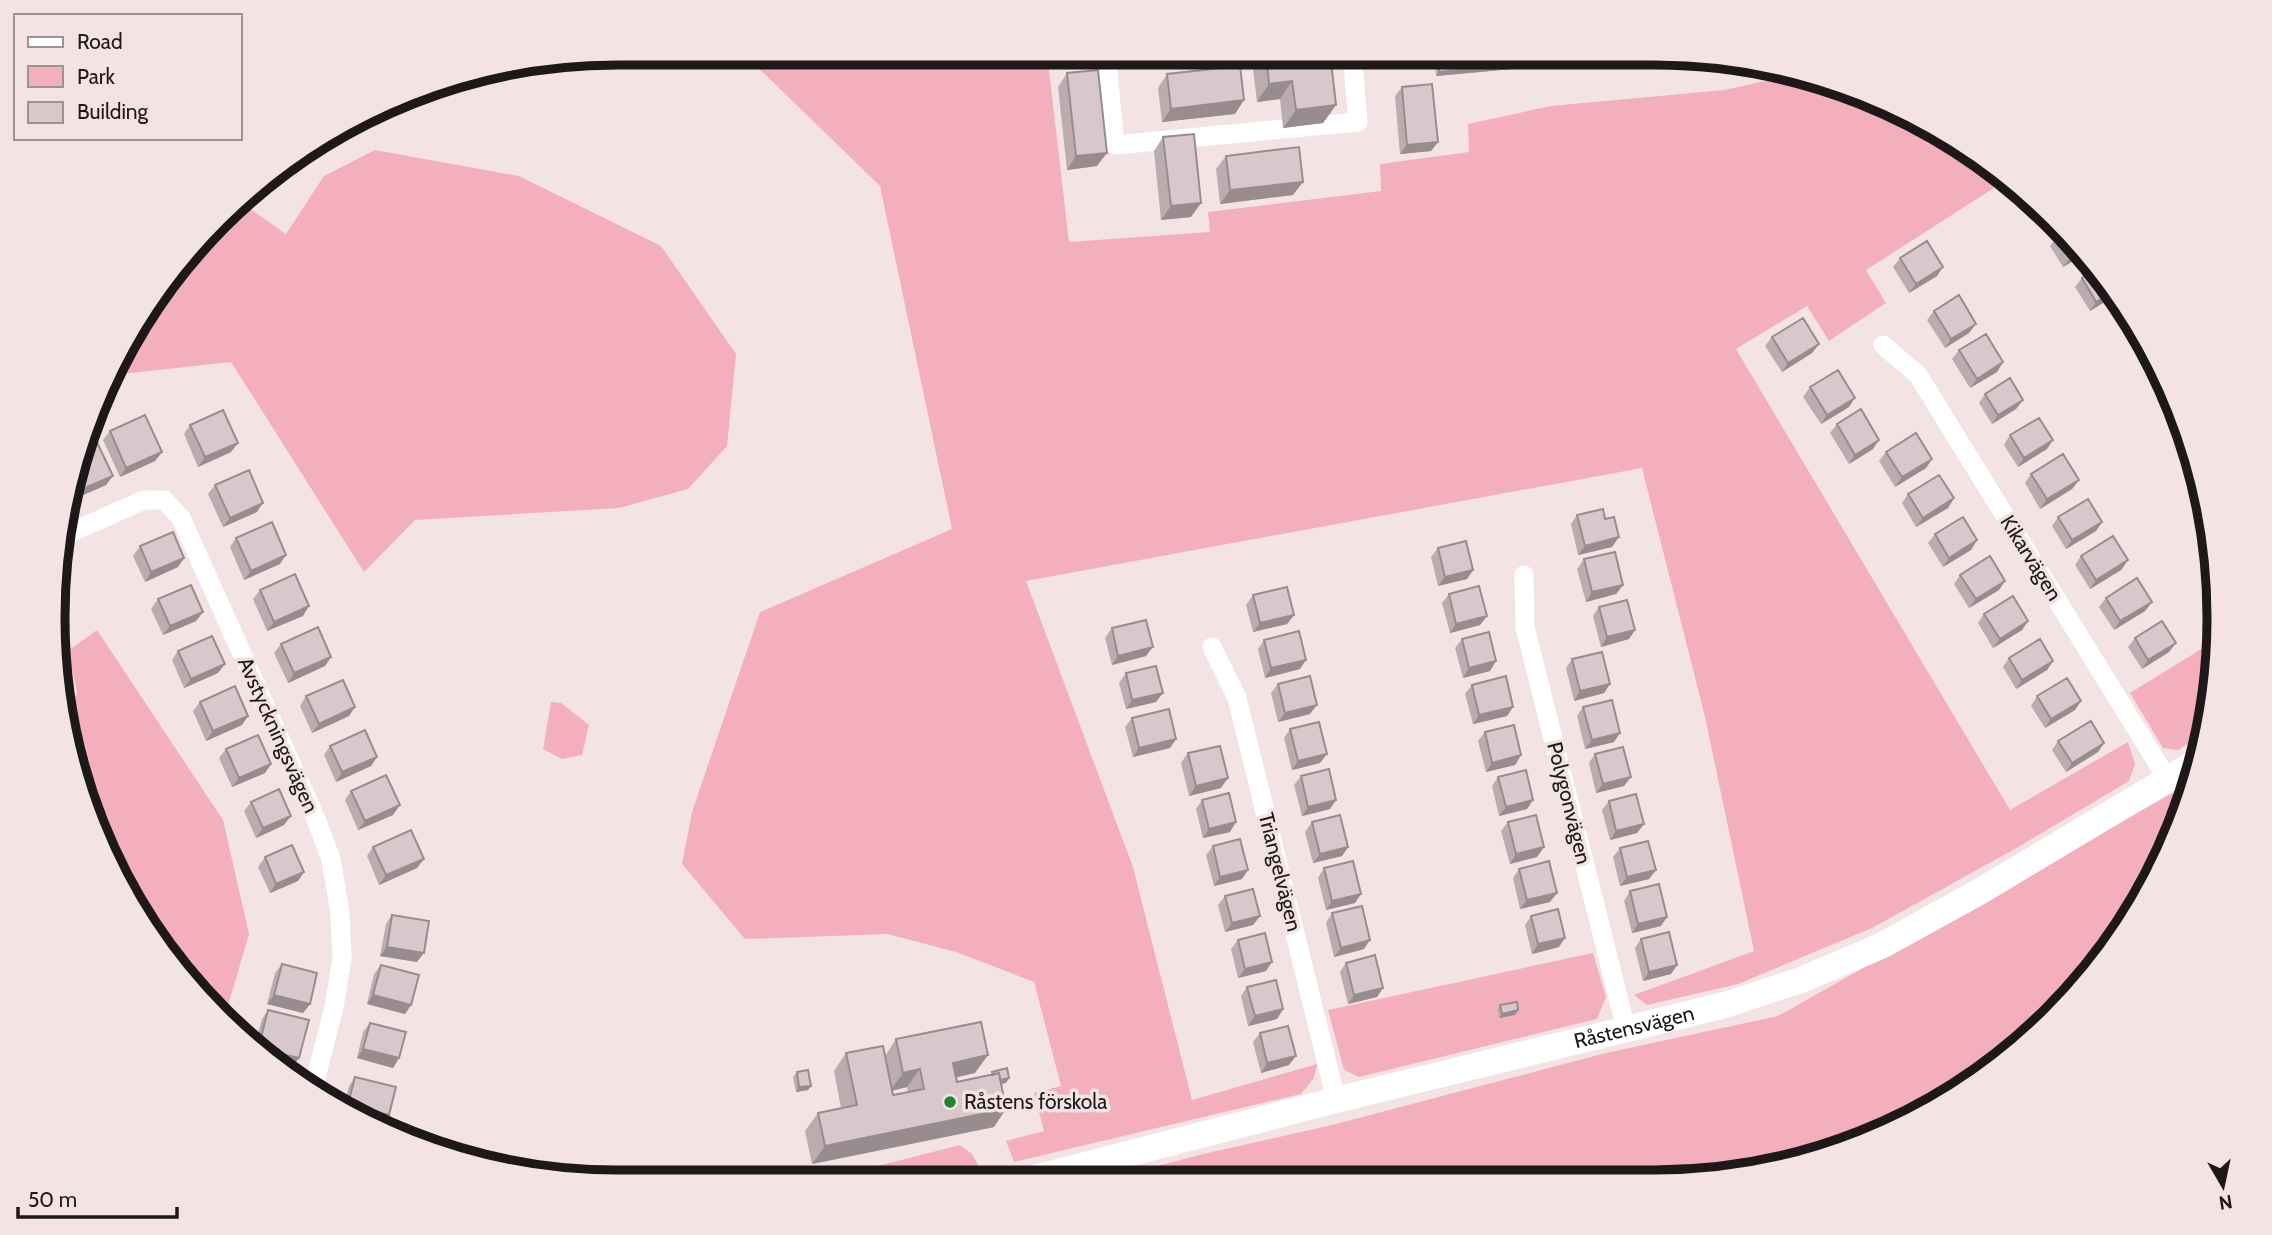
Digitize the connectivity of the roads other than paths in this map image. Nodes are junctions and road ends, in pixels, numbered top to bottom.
1 (1107, 65) edge
2 (1353, 65) edge
3 (1884, 345) dead end
4 (71, 532) edge
5 (1524, 575) dead end
6 (1212, 647) dead end
7 (2186, 769) edge
8 (2168, 780) junction
9 (1626, 1029) junction
10 (315, 1080) edge
11 (1336, 1100) junction
12 (1066, 1170) edge

1 - 2 street
3 - 8 street, Kikarvägen
4 - 10 street, Avstyckningsvägen
5 - 9 street, Polygonvägen
6 - 11 street, Triangelvägen
7 - 8 street, Råstensvägen
8 - 9 street, Råstensvägen
9 - 11 street, Råstensvägen
11 - 12 street, Råstensvägen

